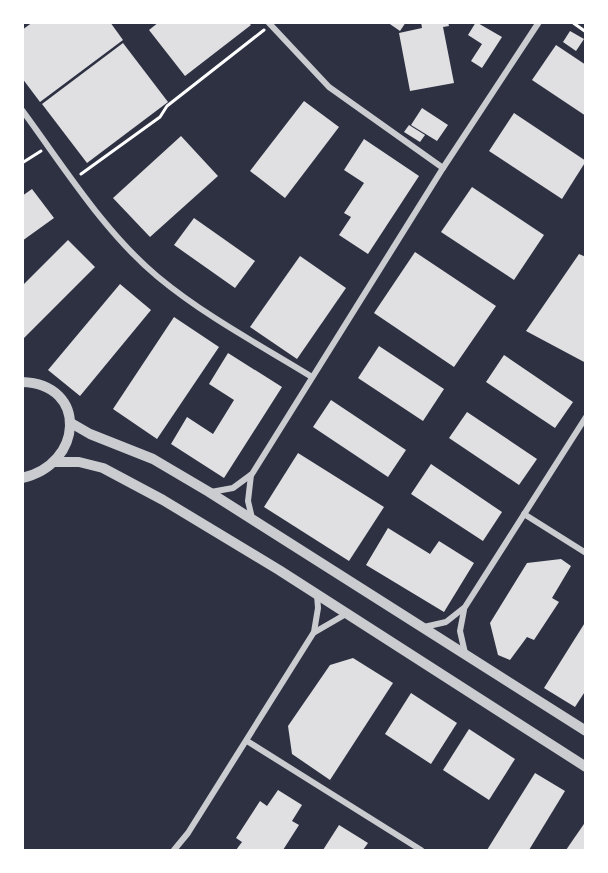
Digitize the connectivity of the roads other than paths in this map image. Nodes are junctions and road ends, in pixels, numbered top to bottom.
1 (539, 22) edge
2 (269, 24) edge
3 (22, 110) edge
4 (444, 168) junction
5 (312, 377) junction
6 (24, 381) edge
7 (585, 417) edge
8 (71, 423) junction
9 (55, 462) junction
10 (252, 474) junction
11 (22, 478) edge
12 (209, 492) junction
13 (524, 514) junction
14 (252, 518) junction
15 (585, 553) edge
16 (317, 595) junction
17 (465, 607) junction
18 (346, 614) junction
19 (422, 627) junction
20 (314, 632) junction
21 (467, 656) junction
22 (585, 731) edge
23 (247, 741) junction
24 (585, 767) edge
25 (188, 833) junction
26 (174, 850) edge
27 (181, 850) edge
28 (422, 850) edge

1 - 4 street
2 - 4 street
3 - 5 street
4 - 5 street
5 - 10 street
6 - 8 street
7 - 13 street
8 - 9 street
8 - 12 street
9 - 11 street
9 - 16 street
10 - 12 street
10 - 14 street
12 - 14 street
13 - 15 street
13 - 17 street
14 - 19 street
16 - 18 street
16 - 20 street
17 - 19 street
17 - 21 street
18 - 20 street
18 - 24 street
19 - 21 street
20 - 23 street
21 - 22 street
23 - 25 street
23 - 28 street
25 - 26 street
25 - 27 street

